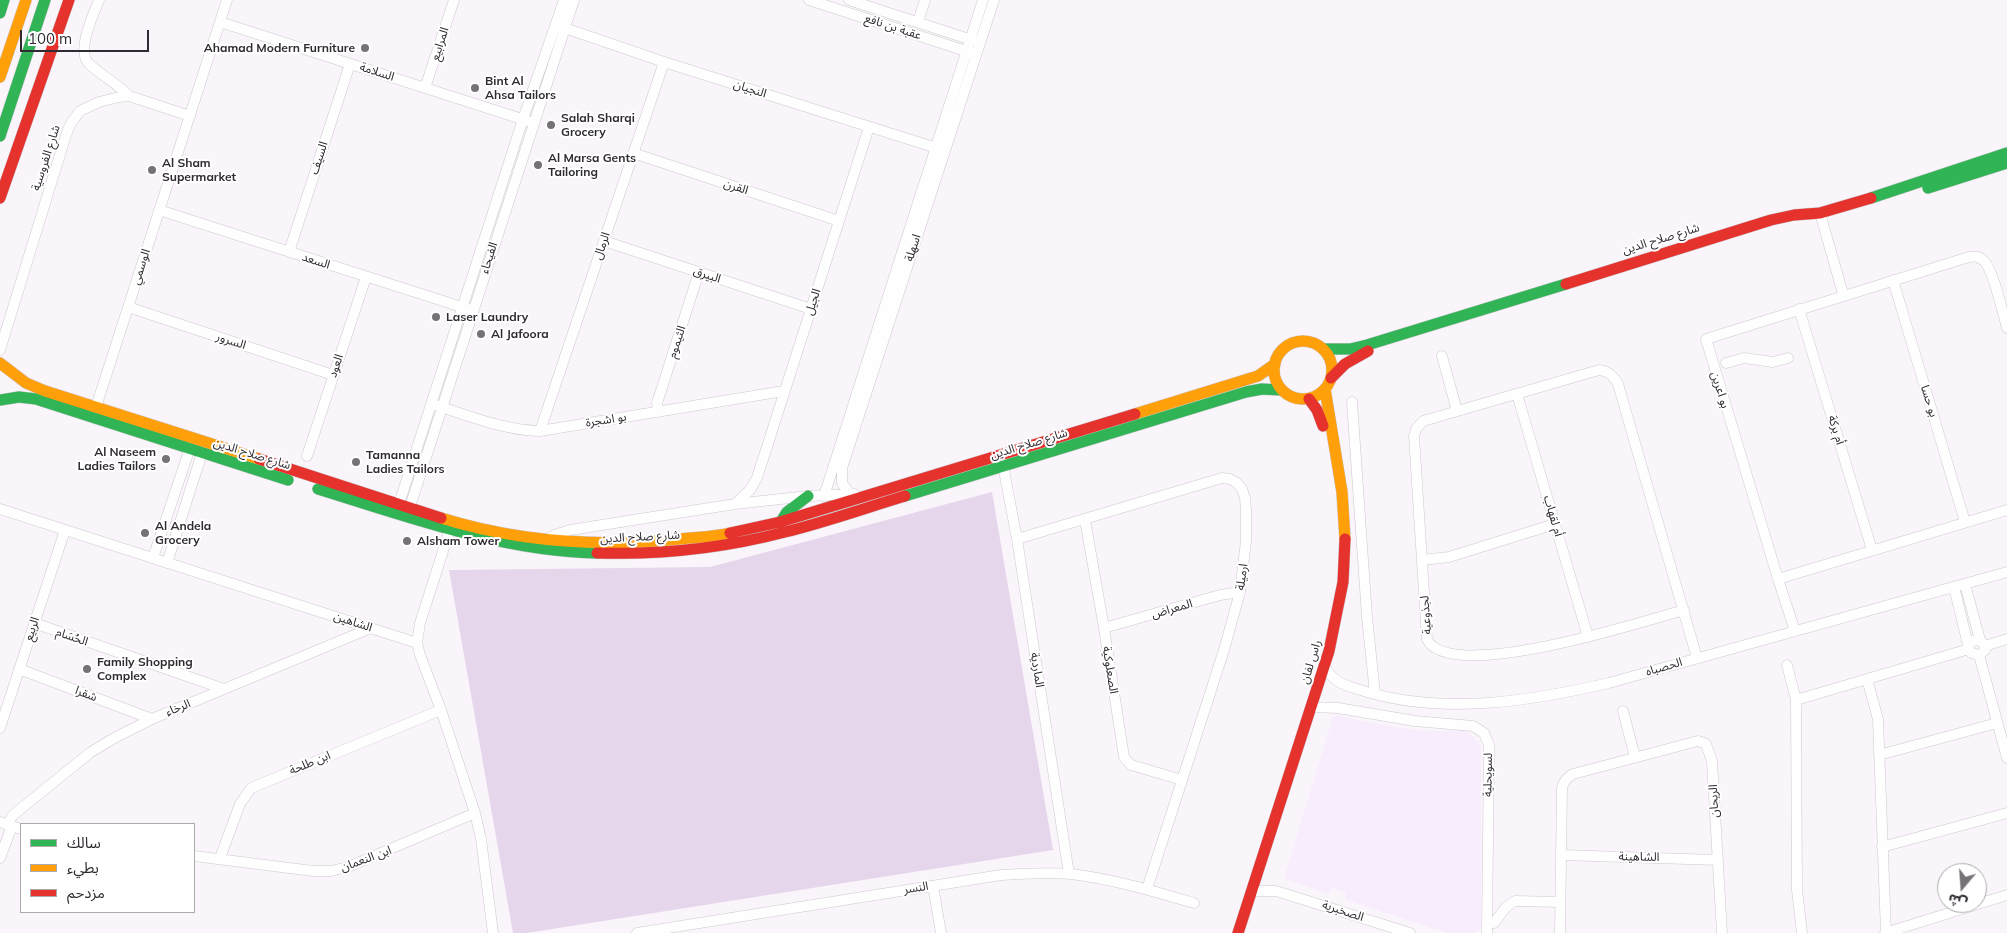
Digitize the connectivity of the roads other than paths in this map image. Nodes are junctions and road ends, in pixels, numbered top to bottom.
1 (4, 0) edge
2 (26, 0) edge
3 (45, 0) edge
4 (69, 0) edge
5 (99, 0) edge
6 (228, 0) edge
7 (454, 0) edge
8 (564, 0) edge
9 (574, 0) edge
10 (809, 0) edge
11 (849, 0) edge
12 (925, 0) edge
13 (983, 0) edge
14 (994, 0) edge
15 (837, 4) edge
16 (0, 7) edge
17 (0, 13) edge
18 (220, 22) junction
19 (918, 22) junction
20 (560, 26) junction
21 (970, 39) junction
22 (980, 43) junction
23 (966, 51) junction
24 (977, 55) junction
25 (664, 62) junction
26 (350, 64) junction
27 (0, 77) edge
28 (425, 88) junction
29 (129, 96) junction
30 (190, 116) junction
31 (523, 119) junction
32 (534, 123) junction
33 (869, 127) junction
34 (0, 136) edge
35 (934, 147) junction
36 (945, 151) junction
37 (633, 153) junction
38 (2007, 153) edge
39 (2007, 163) edge
40 (0, 198) edge
41 (160, 210) junction
42 (1820, 215) junction
43 (839, 221) junction
44 (604, 241) junction
45 (288, 252) junction
46 (699, 272) junction
47 (366, 277) junction
48 (1893, 280) junction
49 (1844, 294) junction
50 (128, 307) junction
51 (468, 309) junction
52 (811, 309) junction
53 (1799, 309) junction
54 (2007, 328) edge
55 (0, 350) edge
56 (1323, 350) junction
57 (1442, 356) dead end
58 (1788, 358) dead end
59 (0, 362) edge
60 (1274, 364) junction
61 (1720, 364) junction
62 (333, 376) junction
63 (1331, 378) junction
64 (26, 383) junction
65 (1325, 389) junction
66 (1281, 390) junction
67 (784, 391) junction
68 (1517, 394) junction
69 (24, 397) junction
70 (1309, 398) junction
71 (0, 400) edge
72 (1352, 402) dead end
73 (430, 403) junction
74 (441, 407) junction
75 (1458, 411) junction
76 (94, 412) junction
77 (658, 412) junction
78 (540, 431) junction
79 (192, 444) junction
80 (204, 448) junction
81 (307, 456) dead end
82 (1002, 461) junction
83 (757, 478) junction
84 (850, 494) junction
85 (870, 494) junction
86 (808, 496) junction
87 (824, 496) junction
88 (772, 499) junction
89 (734, 504) junction
90 (0, 509) edge
91 (403, 510) junction
92 (2007, 510) edge
93 (1085, 520) junction
94 (780, 522) junction
95 (1965, 522) junction
96 (1555, 524) junction
97 (451, 526) junction
98 (65, 530) junction
99 (787, 532) junction
100 (1017, 539) junction
101 (547, 545) junction
102 (1872, 550) junction
103 (153, 558) junction
104 (1422, 560) junction
105 (167, 563) junction
106 (2007, 572) edge
107 (1778, 580) junction
108 (1965, 584) junction
109 (1954, 587) junction
110 (1240, 592) junction
111 (1684, 610) junction
112 (34, 624) junction
113 (371, 628) junction
114 (1104, 628) junction
115 (1796, 631) junction
116 (1588, 637) junction
117 (2007, 639) edge
118 (417, 643) junction
119 (1983, 643) junction
120 (1969, 647) junction
121 (1979, 655) junction
122 (1697, 658) junction
123 (1788, 665) dead end
124 (19, 669) junction
125 (1326, 669) junction
126 (1867, 679) junction
127 (224, 689) junction
128 (1375, 694) junction
129 (1796, 700) junction
130 (1316, 706) junction
131 (441, 710) junction
132 (1623, 711) dead end
133 (152, 719) junction
134 (1997, 723) junction
135 (0, 728) edge
136 (1879, 755) junction
137 (1635, 757) junction
138 (2007, 758) edge
139 (1182, 780) junction
140 (475, 813) junction
141 (2007, 813) edge
142 (10, 825) edge
143 (1882, 847) junction
144 (1561, 855) junction
145 (195, 856) edge
146 (0, 858) edge
147 (220, 858) junction
148 (1718, 860) junction
149 (1069, 874) junction
150 (1257, 877) junction
151 (933, 886) junction
152 (1147, 889) junction
153 (1252, 891) junction
154 (1276, 891) junction
155 (2007, 895) edge
156 (1560, 902) junction
157 (1194, 903) dead end
158 (1487, 928) edge
159 (681, 929) edge
160 (493, 933) edge
161 (637, 933) edge
162 (941, 933) edge
163 (1231, 933) edge
164 (1238, 933) edge
165 (1410, 933) edge
166 (1560, 933) edge
167 (1722, 933) edge
168 (1802, 933) edge
169 (1886, 933) edge

1 - 16 street
1 - 17 main road
2 - 27 main road
3 - 34 main road
4 - 40 main road
5 - 29 street
6 - 18 street, الوسمي
7 - 28 street, المرابيع
8 - 20 street, الفيحاء
9 - 20 street, الفيحاء
10 - 15 street, عقبة بن نافع
11 - 19 street, عقبة بن نافع
12 - 19 street
13 - 21 street, اسهلة
14 - 22 street, اسهلة
15 - 23 street, عقبة بن نافع
18 - 26 street, السلامة
18 - 30 street, الوسمي
19 - 21 street, عقبة بن نافع
20 - 25 street, النجيان
20 - 31 street, الفيحاء
20 - 32 street, الفيحاء
21 - 22 street, عقبة بن نافع
21 - 23 street, اسهلة
22 - 24 street, اسهلة
23 - 24 street, عقبة بن نافع
23 - 35 street, اسهلة
24 - 36 street, اسهلة
25 - 33 street, النجيان
25 - 37 street, الرمال
26 - 28 street, السلامة
26 - 45 street, السيف
28 - 31 street, السلامة
29 - 30 street
29 - 55 street, شارع الفروسية
30 - 41 street, الوسمي
31 - 32 street, السلامة
31 - 51 street, الفيحاء
32 - 51 street, الفيحاء
33 - 35 street, النجيان
33 - 43 street, الجيل
35 - 36 street, النجيان
35 - 87 street, اسهلة
36 - 84 street, اسهلة
37 - 43 street, القرن
37 - 44 street, الرمال
38 - 42 main road, شارع صلاح الدين
39 - 42 main road, شارع صلاح الدين
41 - 45 street, السعد
41 - 50 street, الوسمي
42 - 49 street
42 - 56 main road, شارع صلاح الدين
42 - 63 main road, شارع صلاح الدين
43 - 52 street, الجيل
44 - 46 street, البيرق
44 - 78 street, الرمال
45 - 47 street, السعد
46 - 52 street, البيرق
46 - 77 street, الثيموم
47 - 51 street, السعد
47 - 62 street, العود
48 - 49 street, بو اعرين
48 - 54 street, بو اعرين
48 - 95 street, بو حسا
49 - 53 street, بو اعرين
50 - 62 street, السرور
50 - 76 street, الوسمي
51 - 73 street, الفيحاء
51 - 74 street, الفيحاء
52 - 67 street, الجيل
53 - 61 street, بو اعرين
53 - 102 street, أم بركة
56 - 60 main road
56 - 63 main road
57 - 75 street
58 - 61 street
59 - 64 main road, شارع صلاح الدين
60 - 66 main road
60 - 82 main road, شارع صلاح الدين
61 - 107 street, بو اعرين
62 - 81 street, العود
63 - 65 main road
64 - 69 main road
64 - 76 main road, شارع صلاح الدين
65 - 70 main road
65 - 125 main road, راس لفان
66 - 70 main road
66 - 82 main road, شارع صلاح الدين
67 - 77 street, بو اشجرة
67 - 83 street, الجيل
68 - 75 street, لجذوعية
68 - 96 street, أم لقهاب
68 - 111 street, لجذوعية
69 - 71 main road, شارع صلاح الدين
69 - 76 main road, شارع صلاح الدين
70 - 163 main road, راس لفان
72 - 128 street
73 - 74 street, بو اشجرة
73 - 91 street, الفيحاء
74 - 78 street, بو اشجرة
74 - 91 street, الفيحاء
75 - 104 street, لجذوعية
76 - 79 main road, شارع صلاح الدين
77 - 78 street, بو اشجرة
79 - 80 main road, شارع صلاح الدين
79 - 103 street
80 - 91 main road, شارع صلاح الدين
80 - 105 street
82 - 85 main road, شارع صلاح الدين
82 - 99 main road, شارع صلاح الدين
82 - 100 street, الماردية
83 - 88 street
83 - 89 street, الجيل
84 - 85 street, شارع صلاح الدين
84 - 87 street, شارع صلاح الدين
85 - 94 main road, شارع صلاح الدين
86 - 87 street, شارع صلاح الدين
86 - 88 street, شارع صلاح الدين
86 - 94 main road
88 - 89 street, شارع صلاح الدين
89 - 101 street, شارع صلاح الدين
90 - 98 street, الشاهين
91 - 97 main road, شارع صلاح الدين
92 - 95 street
93 - 100 street, ارميلة
93 - 110 street, ارميلة
93 - 114 street, الصعلوكية
94 - 99 main road
94 - 101 main road, شارع صلاح الدين
95 - 102 street
96 - 104 street
96 - 116 street, أم لقهاب
97 - 101 main road, شارع صلاح الدين
97 - 118 street
98 - 103 street, الشاهين
98 - 112 street, الربيع
99 - 101 main road, شارع صلاح الدين
100 - 149 street, الماردية
102 - 107 street
103 - 105 street, الشاهين
104 - 116 street, لجذوعية
105 - 113 street, الشاهين
106 - 108 street, الحصباه
107 - 115 street, بو اعرين
108 - 109 street, الحصباه
108 - 119 street
109 - 115 street, الحصباه
109 - 120 street
110 - 114 street, المعراض
110 - 139 street, ارميلة
111 - 116 street, لجذوعية
111 - 122 street, لجذوعية
112 - 124 street, الربيع
112 - 127 street, الحُسَام
113 - 118 street, الشاهين
113 - 127 street, الرخاء
114 - 139 street, الصعلوكية
115 - 122 street, الحصباه
117 - 119 street
118 - 131 street
119 - 120 street
119 - 121 street
120 - 121 street
120 - 126 street
121 - 134 street
122 - 128 street, الحصباه
123 - 129 street
124 - 133 street, شقرا
124 - 135 street, الربيع
125 - 128 street, الحصباه
125 - 130 main road, راس لفان
126 - 129 street
126 - 136 street
127 - 133 street, الرخاء
129 - 168 street
130 - 150 main road, راس لفان
130 - 158 street, لسويحلية
131 - 140 street
131 - 147 street, ابن طلحة
132 - 137 street
133 - 142 street, الرخاء
134 - 136 street
134 - 138 street
136 - 143 street
137 - 144 street, الريحان
137 - 148 street, الريحان
139 - 152 street, ارميلة
140 - 147 street, ابن النعمان
140 - 160 street
141 - 143 street
142 - 146 street, الرخاء
143 - 169 street
144 - 148 street, الشاهينة
144 - 156 street, الريحان
145 - 147 street
148 - 167 street, الريحان
149 - 151 street, النسر
149 - 152 street, النسر
150 - 153 main road, راس لفان
150 - 154 street, الصخبرية
151 - 159 street, النسر
151 - 162 street
152 - 157 street, النسر
153 - 154 street, الصخبرية
153 - 164 main road, راس لفان
154 - 165 street, الصخبرية
155 - 169 street
156 - 158 street
156 - 166 street, الريحان
159 - 161 street, النسر

